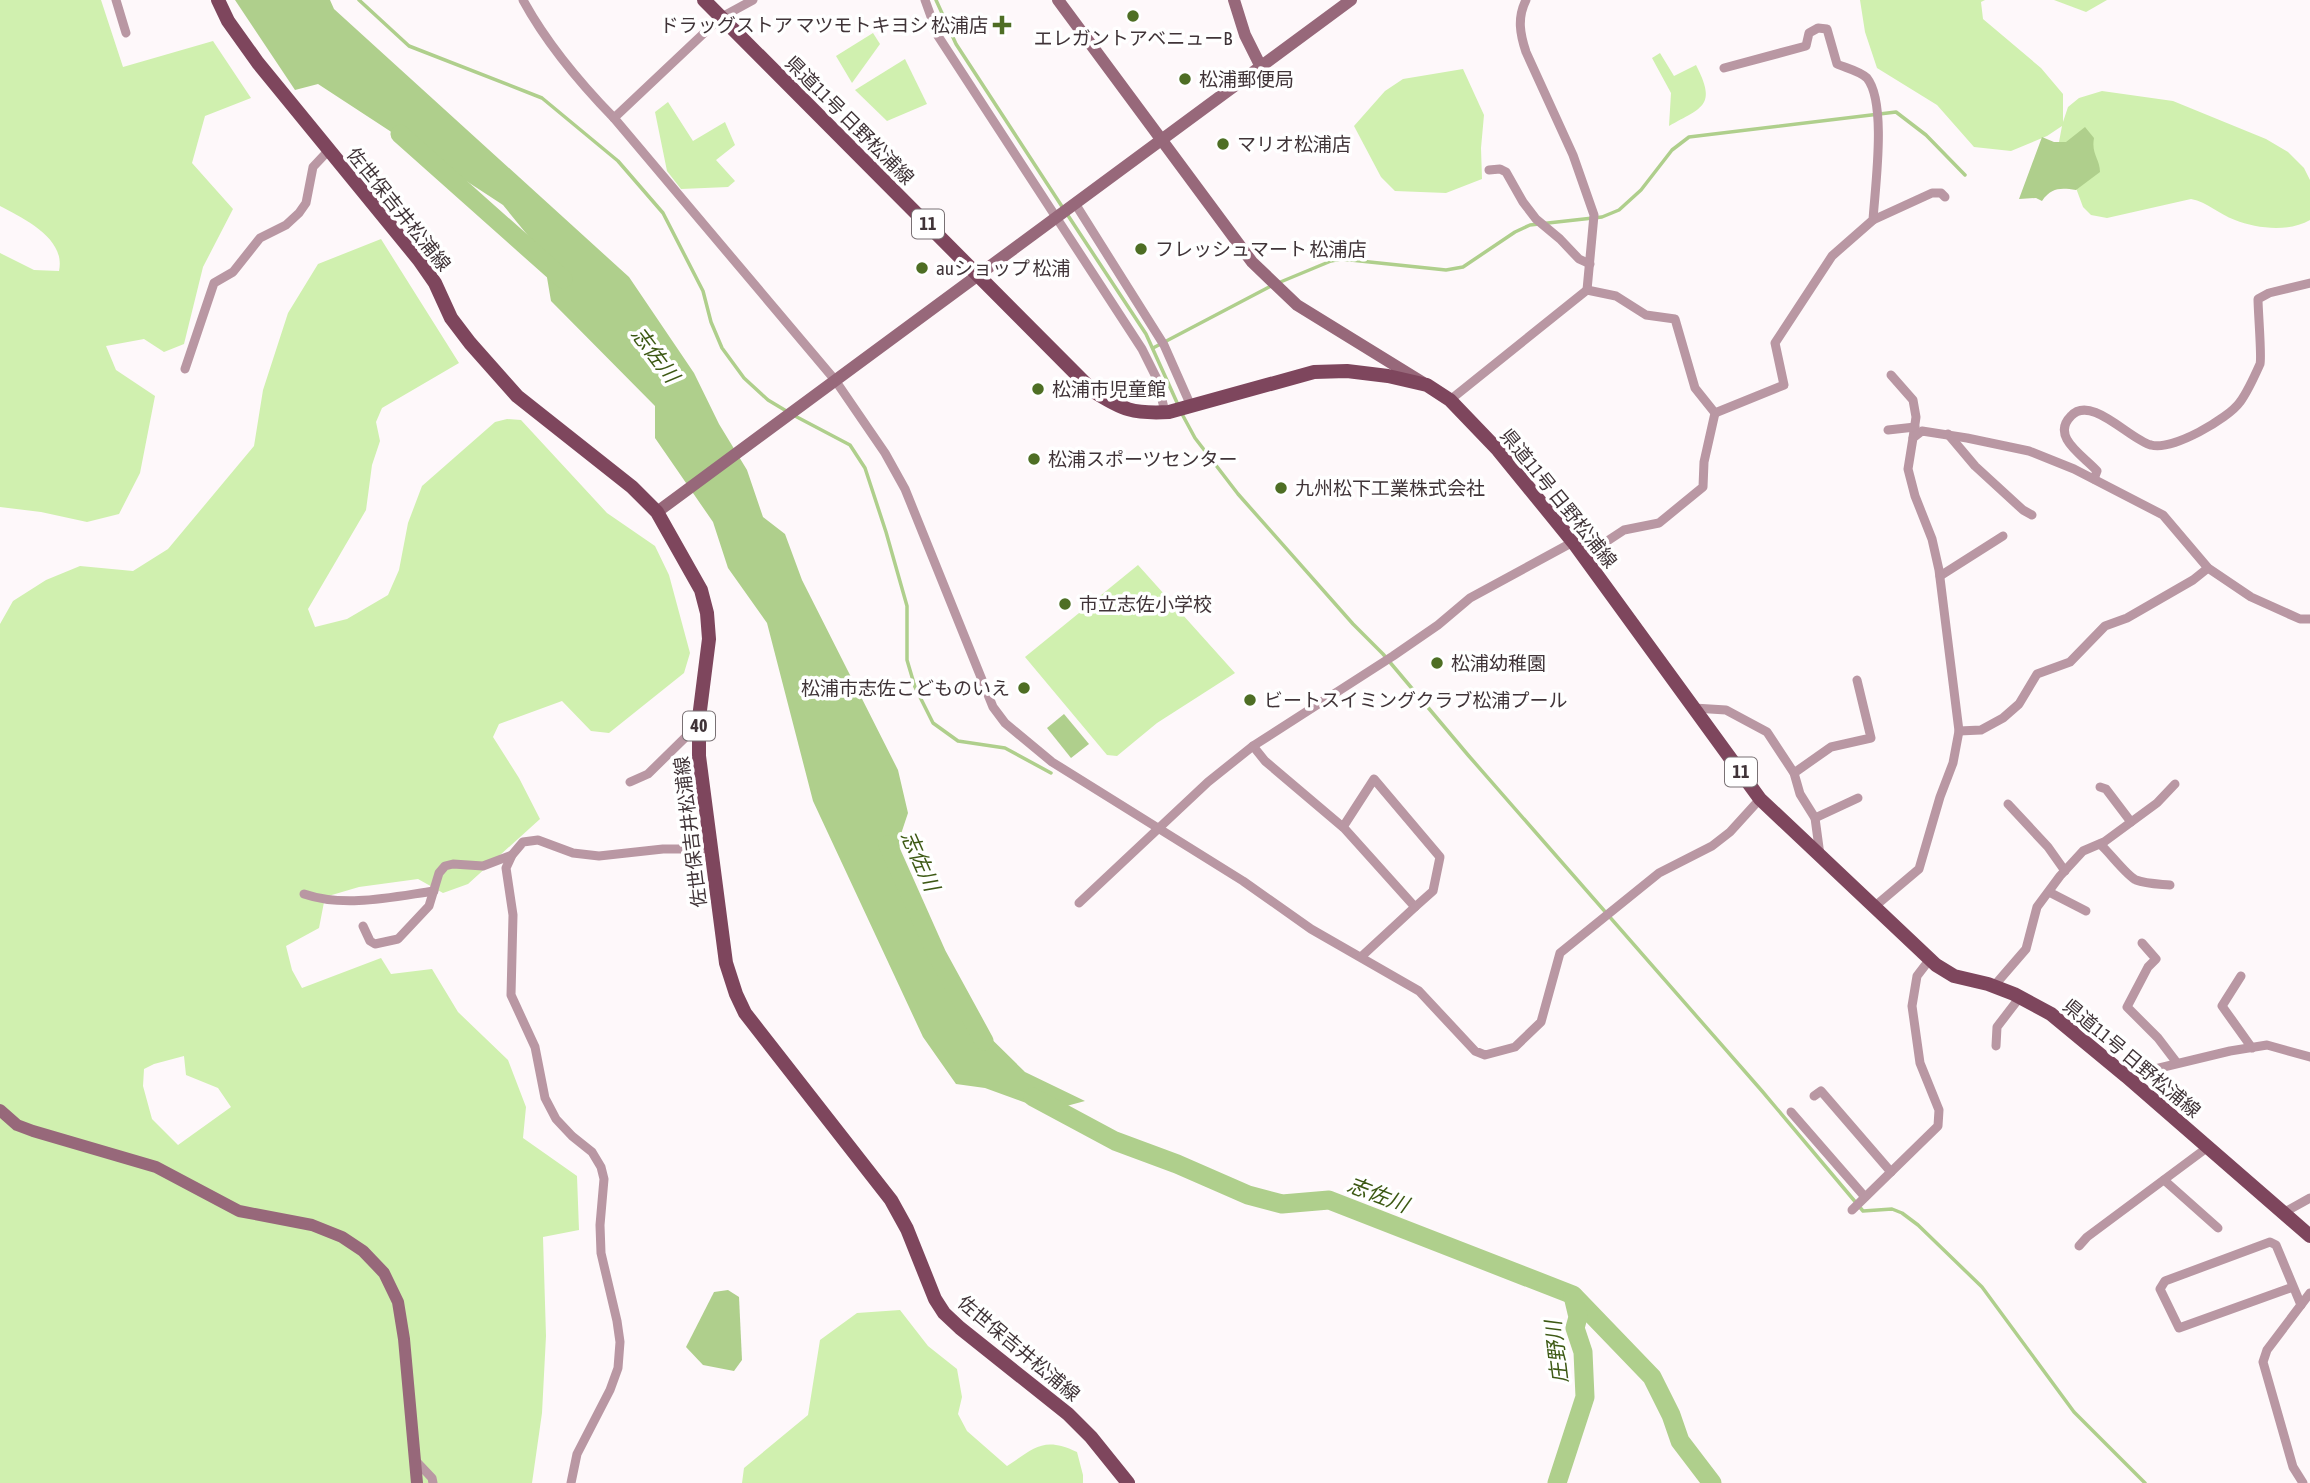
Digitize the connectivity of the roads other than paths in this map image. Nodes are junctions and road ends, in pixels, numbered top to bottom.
1 (116, 0) edge
2 (218, 0) edge
3 (523, 0) edge
4 (704, 0) edge
5 (753, 0) edge
6 (925, 0) edge
7 (1058, 0) edge
8 (1234, 0) edge
9 (1351, 0) edge
10 (1526, 0) edge
11 (720, 18) junction
12 (126, 33) dead end
13 (1261, 67) junction
14 (1724, 68) dead end
15 (614, 118) junction
16 (1162, 140) junction
17 (328, 150) junction
18 (1489, 170) dead end
19 (1945, 197) dead end
20 (1074, 206) junction
21 (1059, 217) junction
22 (1873, 220) junction
23 (1590, 264) junction
24 (978, 274) junction
25 (2310, 283) edge
26 (1587, 290) junction
27 (185, 369) dead end
28 (1891, 375) dead end
29 (835, 380) junction
30 (1427, 385) junction
31 (1450, 400) junction
32 (1191, 406) junction
33 (1167, 412) junction
34 (1715, 413) junction
35 (1914, 427) junction
36 (1888, 430) dead end
37 (1948, 434) junction
38 (1913, 438) junction
39 (2094, 479) junction
40 (657, 512) junction
41 (2032, 515) dead end
42 (2003, 536) dead end
43 (1573, 542) junction
44 (1583, 557) junction
45 (2208, 568) junction
46 (1940, 576) junction
47 (2310, 619) edge
48 (1857, 680) dead end
49 (1694, 708) junction
50 (699, 724) junction
51 (1959, 731) junction
52 (1253, 746) junction
53 (1794, 773) junction
54 (629, 782) dead end
55 (2175, 783) dead end
56 (2100, 787) dead end
57 (1858, 798) dead end
58 (1760, 799) junction
59 (2008, 804) dead end
60 (1815, 818) junction
61 (2130, 822) junction
62 (1343, 827) junction
63 (1159, 828) junction
64 (2100, 844) junction
65 (710, 849) junction
66 (512, 855) junction
67 (1820, 856) junction
68 (2065, 871) junction
69 (2170, 885) dead end
70 (434, 891) junction
71 (2049, 892) junction
72 (304, 894) dead end
73 (1079, 903) dead end
74 (1415, 906) junction
75 (1874, 907) junction
76 (2086, 911) dead end
77 (363, 926) dead end
78 (2142, 943) dead end
79 (1362, 956) junction
80 (1930, 960) junction
81 (2241, 976) dead end
82 (1994, 986) junction
83 (2020, 997) junction
84 (1996, 1046) dead end
85 (2252, 1048) junction
86 (2310, 1057) edge
87 (2177, 1063) junction
88 (2126, 1076) junction
89 (1814, 1096) dead end
90 (0, 1110) edge
91 (1791, 1112) dead end
92 (2208, 1147) junction
93 (1891, 1172) junction
94 (2164, 1180) junction
95 (2310, 1198) edge
96 (1864, 1199) junction
97 (1852, 1210) dead end
98 (2283, 1213) junction
99 (2218, 1228) dead end
100 (2310, 1236) edge
101 (2079, 1246) dead end
102 (2293, 1287) junction
103 (2310, 1293) edge
104 (2301, 1305) junction
105 (415, 1459) junction
106 (417, 1483) edge
107 (433, 1483) edge
108 (571, 1483) edge
109 (1128, 1483) edge
110 (2303, 1483) edge

1 - 12 street
2 - 17 main road, 佐世保吉井松浦線 / 40
3 - 15 street
4 - 11 main road, 県道11号 日野松浦線 / 11
5 - 11 street
6 - 21 street
7 - 16 street
8 - 13 street
9 - 13 street
10 - 23 street
11 - 15 street
11 - 24 main road, 県道11号 日野松浦線 / 11
13 - 16 street
14 - 22 street
15 - 29 street
16 - 20 street
16 - 30 street
17 - 27 street
17 - 40 main road, 佐世保吉井松浦線 / 40
18 - 23 street
19 - 22 street
20 - 21 street
20 - 32 street
21 - 24 street
21 - 33 street
22 - 34 street
23 - 26 street
24 - 29 street
24 - 33 main road, 県道11号 日野松浦線 / 11
25 - 39 street
26 - 31 street
26 - 34 street
28 - 35 street
29 - 40 street
29 - 63 street
30 - 31 main road, 県道11号 日野松浦線 / 11
30 - 32 main road, 県道11号 日野松浦線 / 11
31 - 43 main road, 県道11号 日野松浦線 / 11
32 - 33 main road, 県道11号 日野松浦線 / 11
34 - 44 street
35 - 36 street
35 - 38 street
37 - 38 street
37 - 39 street
37 - 41 street
38 - 46 street
39 - 45 street
40 - 50 main road, 佐世保吉井松浦線 / 40
42 - 46 street
43 - 44 main road, 県道11号 日野松浦線 / 11
43 - 52 street
44 - 49 main road, 県道11号 日野松浦線 / 11
45 - 47 street
45 - 51 street
46 - 51 street
48 - 53 street
49 - 53 street
49 - 58 main road, 県道11号 日野松浦線 / 11
50 - 54 street
50 - 65 main road, 佐世保吉井松浦線 / 40
51 - 75 street
52 - 62 street
52 - 63 street
53 - 60 street
55 - 61 street
56 - 61 street
57 - 60 street
58 - 67 main road, 県道11号 日野松浦線 / 11
58 - 79 street
59 - 68 street
60 - 67 street
61 - 64 street
62 - 74 street
62 - 74 street
63 - 73 street
63 - 79 street
64 - 68 street
64 - 69 street
65 - 66 street
65 - 109 main road, 佐世保吉井松浦線 / 40
66 - 70 street
66 - 108 street
67 - 75 main road, 県道11号 日野松浦線 / 11
68 - 71 street
70 - 72 street
70 - 77 street
71 - 76 street
71 - 82 street
74 - 79 street
75 - 80 main road, 県道11号 日野松浦線 / 11
78 - 87 street
80 - 82 main road, 県道11号 日野松浦線 / 11
80 - 93 street
81 - 85 street
82 - 83 main road, 県道11号 日野松浦線 / 11
83 - 84 street
83 - 88 main road, 県道11号 日野松浦線 / 11
85 - 86 street
85 - 87 street
87 - 88 street
88 - 92 main road, 県道11号 日野松浦線 / 11
89 - 93 street
90 - 105 street
91 - 96 street
92 - 94 street
92 - 98 main road, 県道11号 日野松浦線 / 11
93 - 96 street
94 - 99 street
94 - 101 street
95 - 98 street
96 - 97 street
98 - 100 main road, 県道11号 日野松浦線 / 11
102 - 102 street
102 - 104 street
103 - 104 street
104 - 110 street
105 - 106 street
105 - 107 street

